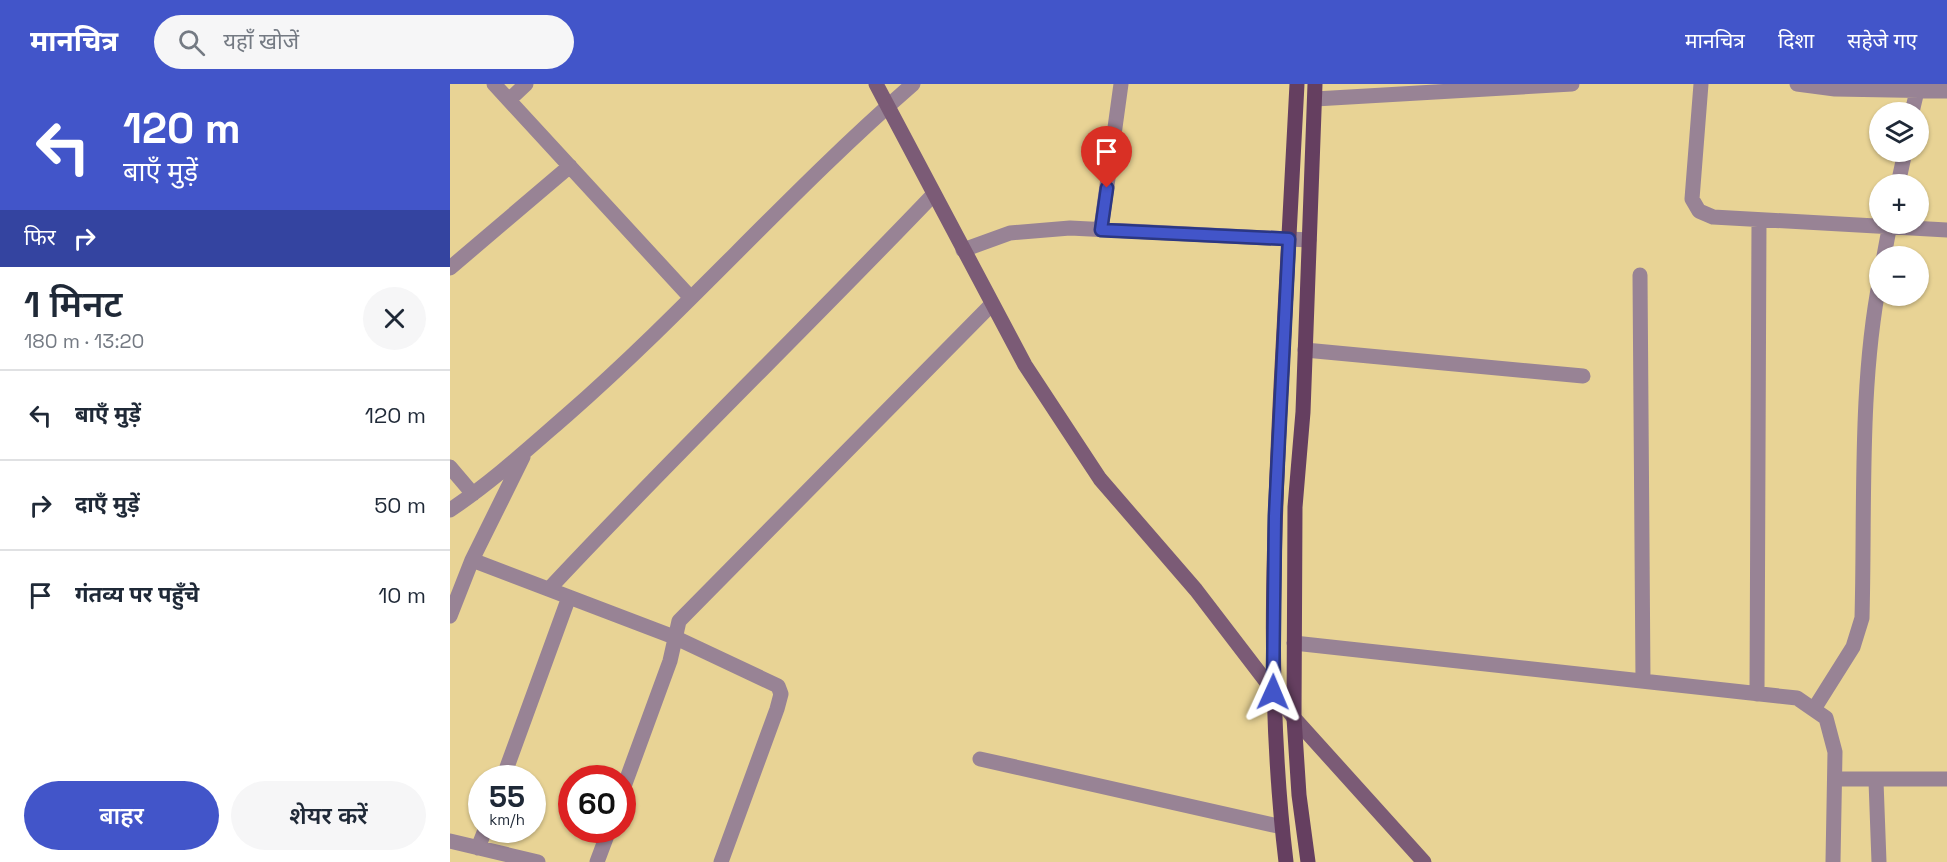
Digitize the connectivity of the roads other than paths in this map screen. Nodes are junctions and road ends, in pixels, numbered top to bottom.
1 (494, 84) edge
2 (526, 84) edge
3 (876, 84) edge
4 (913, 84) edge
5 (1121, 84) edge
6 (1297, 84) edge
7 (1572, 84) edge
8 (1701, 84) edge
9 (1797, 84) edge
10 (1315, 91) edge
11 (1917, 91) junction
12 (1947, 91) edge
13 (509, 100) junction
14 (1914, 102) edge
15 (886, 107) junction
16 (570, 166) junction
17 (933, 195) junction
18 (1759, 220) junction
19 (1869, 225) edge
20 (1929, 229) edge
21 (1101, 230) junction
22 (1947, 230) edge
23 (1289, 239) junction
24 (1309, 240) junction
25 (963, 250) junction
26 (450, 268) edge
27 (1640, 274) dead end
28 (690, 298) junction
29 (992, 304) junction
30 (1875, 306) edge
31 (1305, 350) junction
32 (1583, 376) dead end
33 (525, 452) junction
34 (450, 467) edge
35 (473, 494) junction
36 (450, 510) edge
37 (472, 560) junction
38 (549, 589) junction
39 (569, 597) junction
40 (450, 616) edge
41 (674, 637) junction
42 (1294, 643) junction
43 (1643, 681) junction
44 (1273, 692) junction
45 (1757, 694) junction
46 (1814, 709) junction
47 (1294, 718) junction
48 (980, 759) dead end
49 (508, 765) edge
50 (632, 765) edge
51 (1835, 779) junction
52 (1947, 779) edge
53 (1876, 781) junction
54 (1282, 827) junction
55 (450, 841) edge
56 (480, 843) edge
57 (604, 843) edge
58 (478, 848) junction
59 (538, 862) edge
60 (597, 862) edge
61 (721, 862) edge
62 (1286, 862) edge
63 (1308, 862) edge
64 (1424, 862) edge
65 (1833, 862) edge
66 (1879, 862) edge

1 - 13 street
2 - 13 street
3 - 15 street
4 - 15 street
5 - 21 street
6 - 23 main road
7 - 10 street
8 - 18 street
9 - 11 street
10 - 24 main road
11 - 12 street
11 - 14 street
13 - 16 street
15 - 17 street
15 - 28 street
16 - 26 street
16 - 28 street
17 - 25 street
17 - 38 street
18 - 19 street
18 - 45 street
20 - 22 street
21 - 23 street
21 - 25 street
23 - 24 street
23 - 44 main road
24 - 31 main road
25 - 29 street
27 - 43 street
28 - 33 street
29 - 41 street
29 - 44 street
30 - 46 street
31 - 32 street
31 - 42 main road
33 - 35 street
33 - 37 street
34 - 35 street
35 - 36 street
37 - 38 street
37 - 40 street
38 - 39 street
39 - 41 street
39 - 49 street
41 - 50 street
41 - 61 street
42 - 43 street
42 - 47 main road
43 - 45 street
44 - 47 street
44 - 54 main road
45 - 46 street
46 - 51 street
47 - 63 main road
47 - 64 street
48 - 54 street
51 - 53 street
51 - 65 street
52 - 53 street
53 - 66 street
54 - 62 main road
55 - 58 street
56 - 58 street
57 - 60 street
58 - 59 street

